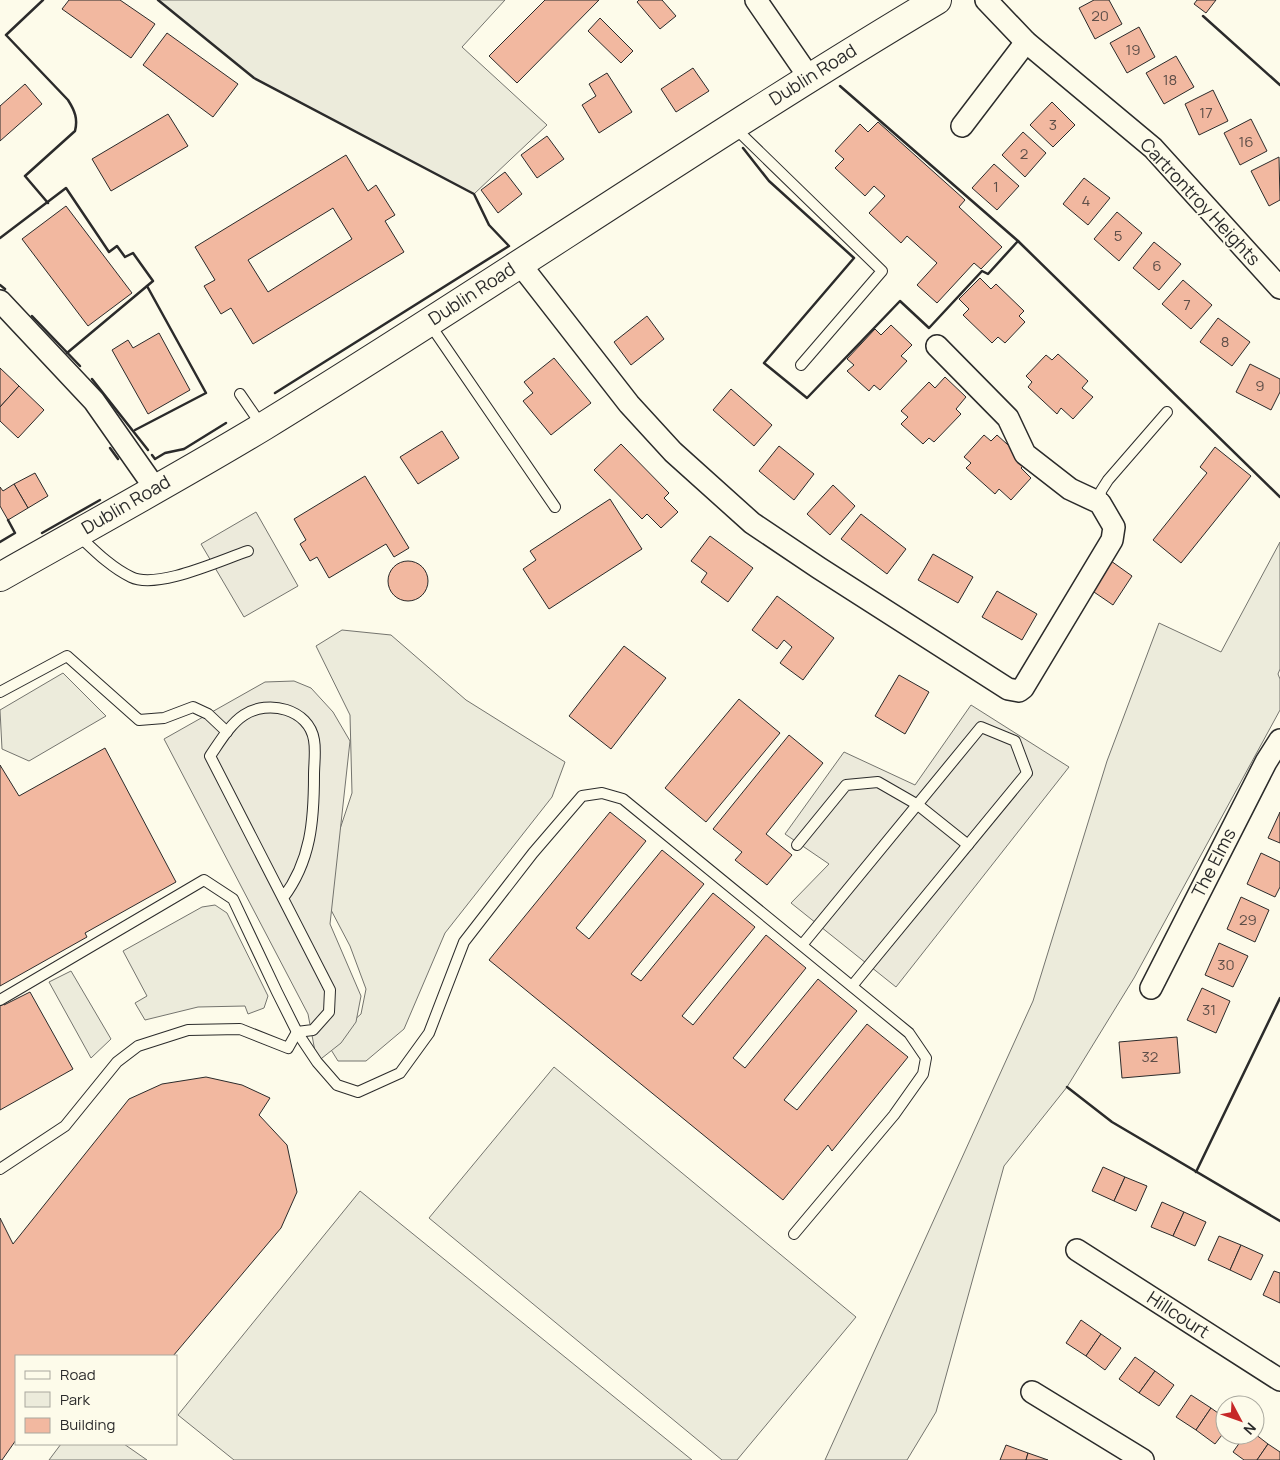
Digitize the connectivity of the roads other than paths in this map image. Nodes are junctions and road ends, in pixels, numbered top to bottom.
1 (756, 0) edge
2 (937, 0) edge
3 (986, 0) edge
4 (1026, 42) junction
5 (809, 77) junction
6 (732, 125) junction
7 (962, 126) dead end
8 (520, 264) junction
9 (1280, 288) edge
10 (0, 301) edge
11 (429, 322) junction
12 (936, 346) dead end
13 (801, 366) dead end
14 (240, 394) dead end
15 (1167, 412) dead end
16 (262, 427) junction
17 (155, 488) junction
18 (1100, 503) junction
19 (555, 507) dead end
20 (76, 534) junction
21 (248, 551) dead end
22 (0, 577) edge
23 (0, 692) edge
24 (227, 732) junction
25 (1280, 740) edge
26 (918, 805) junction
27 (797, 845) dead end
28 (968, 845) junction
29 (284, 898) junction
30 (802, 945) junction
31 (852, 986) junction
32 (1151, 988) dead end
33 (0, 1000) edge
34 (297, 1032) junction
35 (0, 1169) edge
36 (794, 1234) dead end
37 (1077, 1250) dead end
38 (1280, 1380) edge
39 (1032, 1392) dead end
40 (1143, 1460) edge

1 - 5 street
2 - 5 main road, Dublin Road
3 - 4 street, Cartrontroy Heights
4 - 7 street
4 - 9 street, Cartrontroy Heights
5 - 6 main road, Dublin Road
6 - 8 main road, Dublin Road
6 - 13 lane
8 - 11 main road, Dublin Road
8 - 18 street
10 - 17 street
11 - 16 main road, Dublin Road
11 - 19 lane
12 - 18 street
14 - 16 lane
15 - 18 lane
16 - 17 main road, Dublin Road
17 - 20 main road, Dublin Road
20 - 21 lane
20 - 22 main road, Dublin Road
23 - 24 lane
24 - 29 lane
24 - 29 lane
25 - 32 street, The Elms
26 - 27 lane
26 - 28 lane
26 - 28 lane
26 - 30 lane
28 - 31 lane
29 - 34 lane
30 - 31 lane
30 - 34 lane
31 - 36 lane
33 - 34 lane
34 - 35 lane
37 - 38 street, Hillcourt
39 - 40 street

